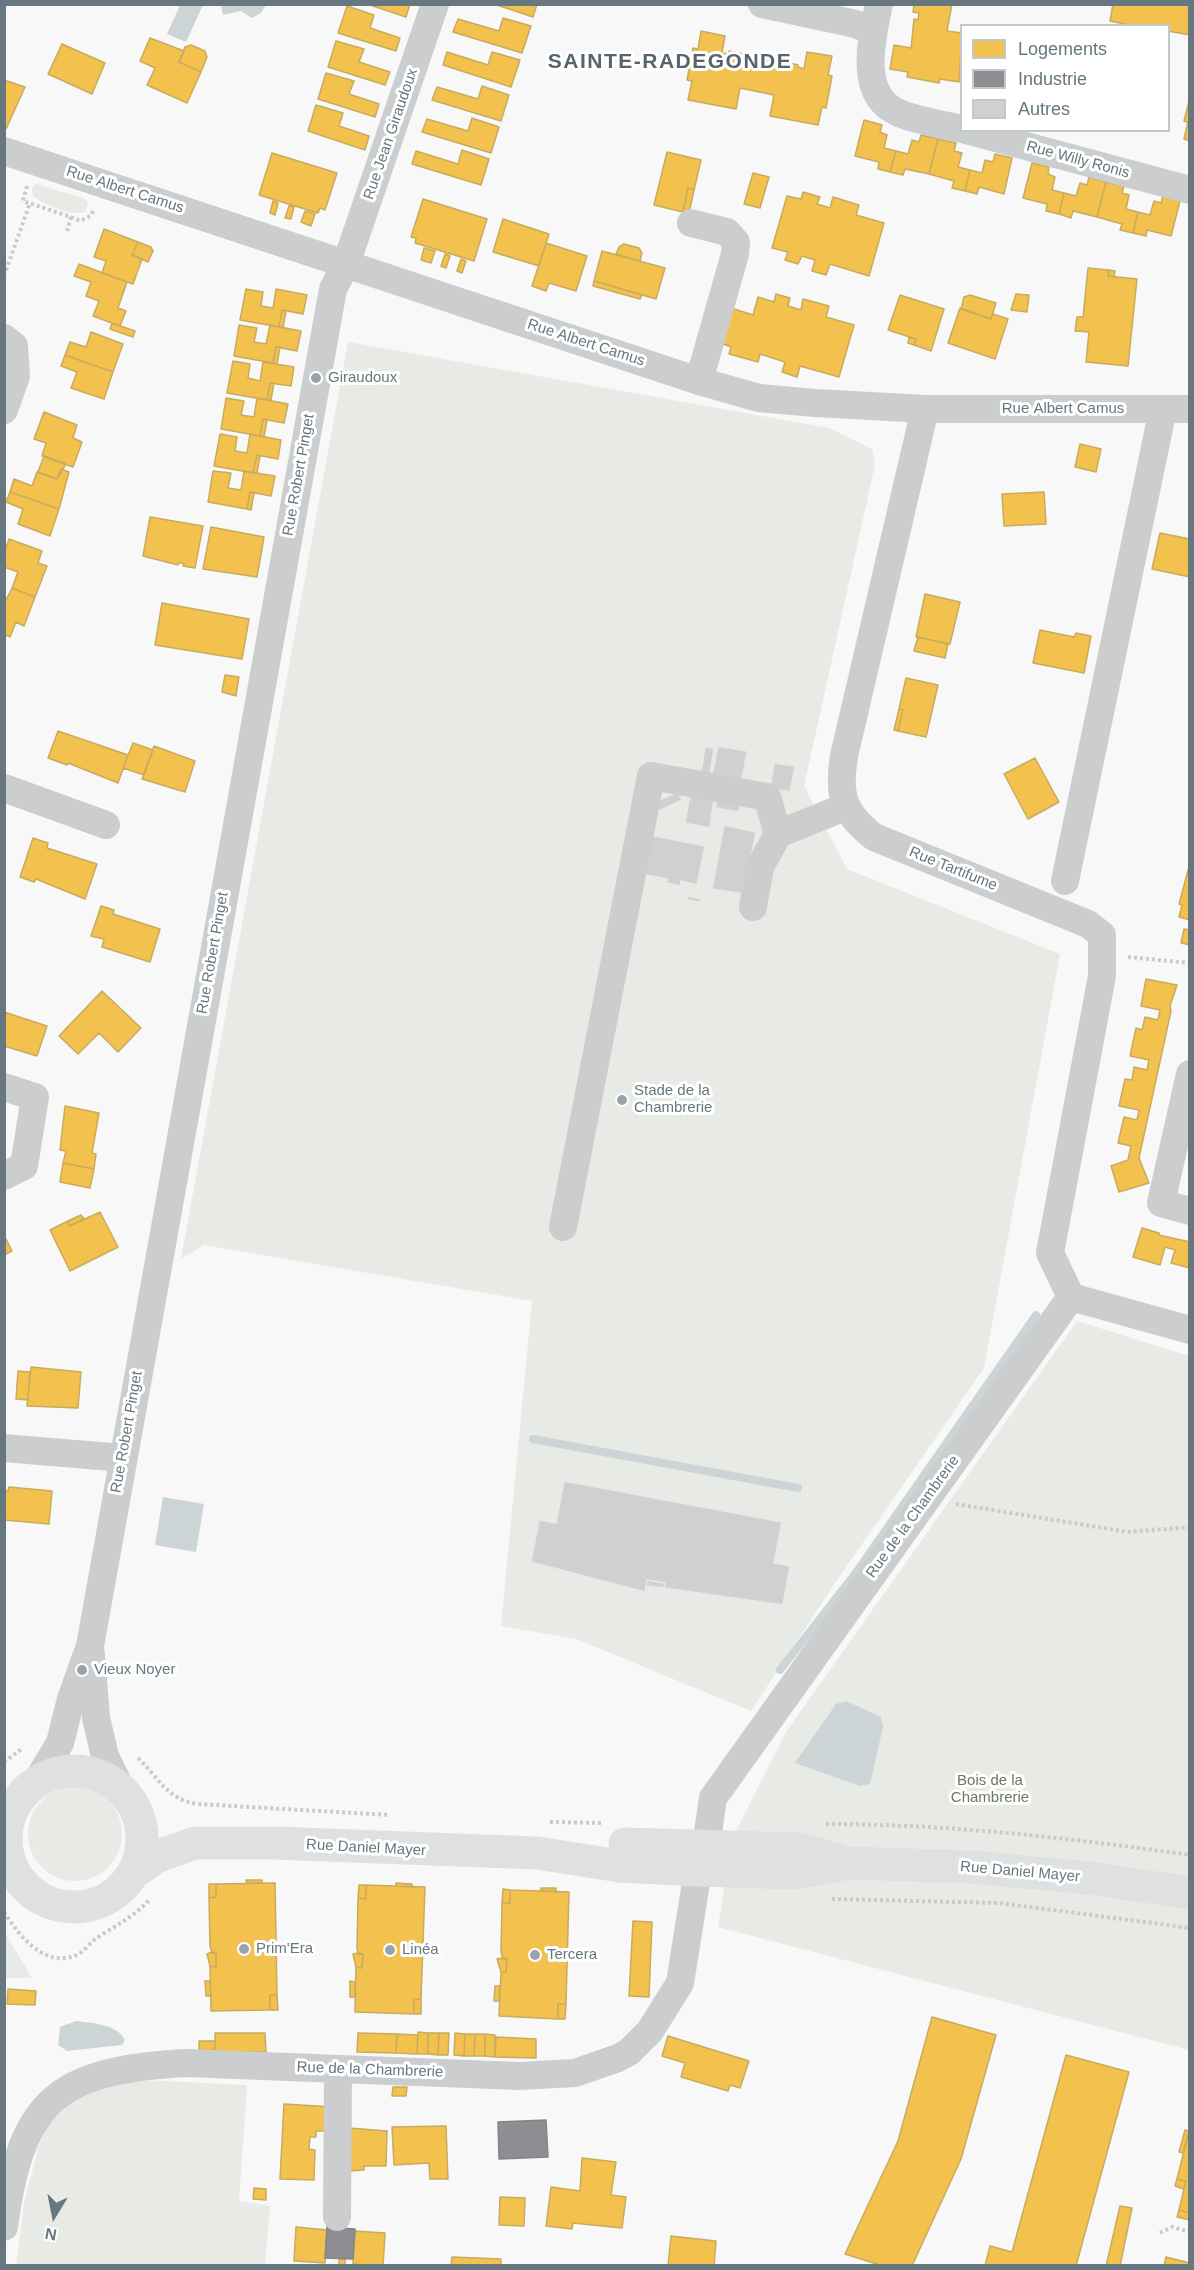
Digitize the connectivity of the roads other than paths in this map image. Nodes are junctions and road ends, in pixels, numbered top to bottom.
1 (435, 4) edge
2 (762, 4) edge
3 (879, 4) edge
4 (873, 36) junction
5 (960, 128) edge
6 (973, 132) edge
7 (4, 151) edge
8 (1190, 190) edge
9 (691, 223) dead end
10 (346, 264) junction
11 (4, 338) edge
12 (699, 381) junction
13 (925, 409) junction
14 (1176, 409) edge
15 (4, 410) edge
16 (4, 788) edge
17 (845, 807) junction
18 (106, 825) dead end
19 (778, 834) junction
20 (1065, 881) dead end
21 (753, 907) dead end
22 (1190, 1074) edge
23 (4, 1087) edge
24 (4, 1176) edge
25 (1190, 1211) edge
26 (563, 1227) dead end
27 (1071, 1298) junction
28 (1190, 1330) edge
29 (4, 1448) edge
30 (123, 1458) junction
31 (90, 1646) junction
32 (19, 1795) edge
33 (130, 1802) junction
34 (195, 1843) junction
35 (5, 1849) edge
36 (702, 1858) junction
37 (146, 1881) junction
38 (1190, 1893) edge
39 (338, 2068) junction
40 (337, 2217) dead end
41 (4, 2227) edge

1 - 10 street, Rue Jean Giraudoux
2 - 4 street
3 - 4 street
4 - 5 street
6 - 8 street, Rue Willy Ronis
7 - 10 street, Rue Albert Camus
9 - 12 street
10 - 12 street, Rue Albert Camus
10 - 30 street, Rue Robert Pinget
11 - 15 street
12 - 13 street, Rue Albert Camus
13 - 14 street, Rue Albert Camus
13 - 17 street
14 - 20 street
16 - 18 street
17 - 19 street
17 - 27 street, Rue Tartifume
19 - 21 street
19 - 26 street
22 - 25 street
23 - 24 street
27 - 28 street
27 - 36 street, Rue de la Chambrerie
29 - 30 street
30 - 31 street, Rue Robert Pinget
31 - 32 street, Rue Robert Pinget
31 - 33 street, Rue Robert Pinget
32 - 33 main road
32 - 35 main road
33 - 34 main road, Rue Daniel Mayer
33 - 37 main road
34 - 36 main road, Rue Daniel Mayer
34 - 37 main road, Rue Daniel Mayer
35 - 37 main road
36 - 38 main road, Rue Daniel Mayer
36 - 39 street, Rue de la Chambrerie
39 - 40 street
39 - 41 street, Rue de la Chambrerie

